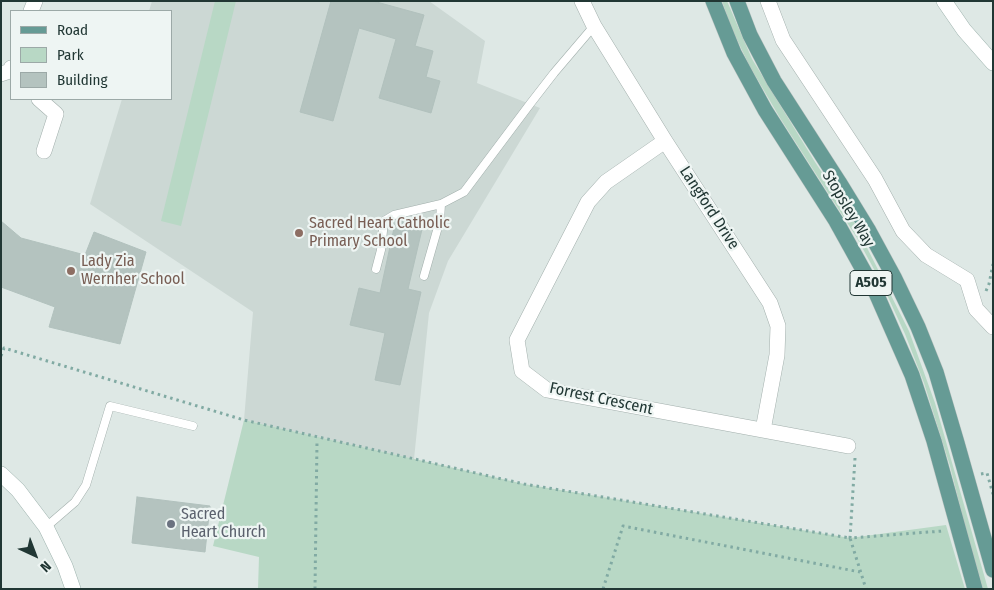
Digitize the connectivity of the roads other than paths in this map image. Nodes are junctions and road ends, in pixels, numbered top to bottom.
1 (582, 1) edge
2 (712, 1) edge
3 (737, 1) edge
4 (768, 1) edge
5 (944, 1) edge
6 (594, 26) junction
7 (993, 63) edge
8 (41, 100) edge
9 (665, 141) junction
10 (44, 151) dead end
11 (441, 204) junction
12 (376, 269) dead end
13 (424, 276) dead end
14 (993, 327) edge
15 (193, 426) dead end
16 (763, 430) junction
17 (848, 446) road end
18 (1, 474) edge
19 (46, 527) junction
20 (993, 570) edge
21 (73, 589) edge
22 (975, 589) edge

1 - 6 street, Langford Drive
2 - 22 main road, Stopsley Way / A505
3 - 20 main road, Stopsley Way / A505
4 - 14 street
5 - 7 street
6 - 9 street, Langford Drive
6 - 11 lane
8 - 10 street
9 - 16 street, Langford Drive
9 - 16 street, Forrest Crescent
11 - 12 lane
11 - 13 lane
15 - 19 lane
16 - 17 street, Forrest Crescent
18 - 19 street
19 - 21 street

